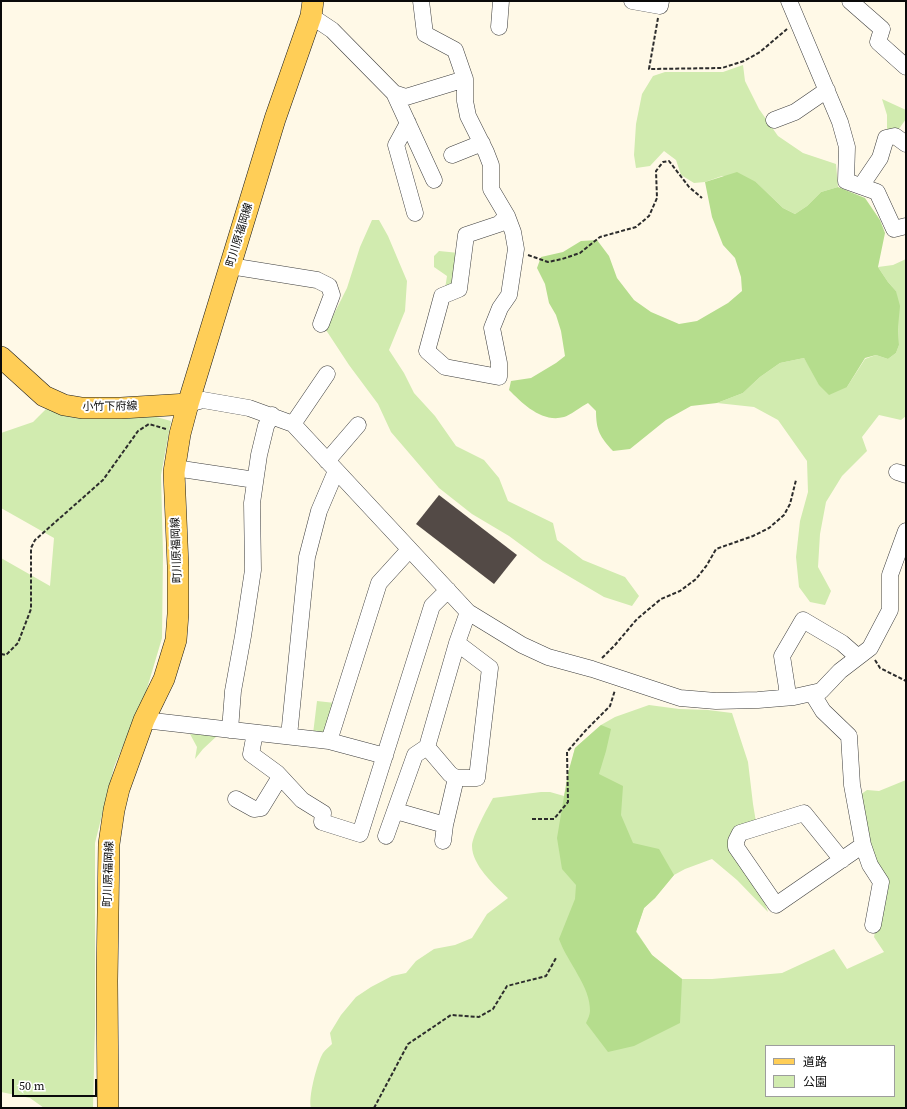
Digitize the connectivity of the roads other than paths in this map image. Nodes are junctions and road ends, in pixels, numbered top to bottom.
1 (421, 1) edge
2 (500, 1) edge
3 (632, 1) edge
4 (789, 1) edge
5 (850, 1) edge
6 (660, 3) edge
7 (312, 9) edge
8 (498, 27) dead end
9 (906, 67) edge
10 (465, 79) junction
11 (826, 90) junction
12 (394, 93) junction
13 (774, 120) dead end
14 (408, 123) junction
15 (482, 143) junction
16 (906, 144) edge
17 (452, 155) dead end
18 (434, 180) dead end
19 (861, 186) junction
20 (415, 213) dead end
21 (507, 216) junction
22 (906, 226) edge
23 (230, 266) junction
24 (321, 324) dead end
25 (1, 357) edge
26 (327, 374) dead end
27 (188, 404) junction
28 (272, 415) junction
29 (293, 424) junction
30 (358, 425) dead end
31 (331, 466) junction
32 (175, 468) junction
33 (255, 480) junction
34 (906, 531) edge
35 (409, 550) junction
36 (448, 590) junction
37 (468, 612) junction
38 (457, 643) junction
39 (864, 652) junction
40 (812, 693) junction
41 (786, 698) junction
42 (144, 720) junction
43 (230, 730) junction
44 (255, 733) junction
45 (289, 736) junction
46 (329, 741) junction
47 (427, 747) junction
48 (385, 756) junction
49 (280, 777) junction
50 (456, 778) junction
51 (236, 799) dead end
52 (396, 811) junction
53 (386, 836) dead end
54 (863, 845) junction
55 (842, 860) junction
56 (873, 925) dead end
57 (108, 1108) edge

1 - 10 street
2 - 8 street
3 - 6 street
4 - 11 street
5 - 9 street
7 - 12 street
7 - 23 main road, 町川原福岡線
10 - 12 street
10 - 15 street
11 - 13 street
11 - 19 street
12 - 14 street
14 - 18 street
14 - 20 street
15 - 17 street
15 - 21 street
16 - 19 street
19 - 22 street
21 - 21 street
23 - 24 street
23 - 27 main road, 町川原福岡線
25 - 27 main road, 小竹下府線
26 - 29 street
27 - 28 street
27 - 32 main road, 町川原福岡線
28 - 29 street
28 - 33 street
29 - 31 street
30 - 31 street
31 - 35 street
31 - 45 street
32 - 33 street
32 - 42 main road, 町川原福岡線
33 - 43 street
34 - 39 street
35 - 36 street
35 - 46 street
36 - 37 street
36 - 48 street
37 - 38 street
37 - 41 street
38 - 47 street
38 - 50 street
39 - 40 street
39 - 41 street
40 - 41 street
40 - 54 street
42 - 43 street
42 - 57 main road, 町川原福岡線
43 - 44 street
44 - 45 street
44 - 49 street
45 - 46 street
46 - 48 street
47 - 50 street
47 - 52 street
48 - 49 street
49 - 51 street
50 - 52 street
52 - 53 street
54 - 55 street
54 - 56 street
55 - 55 street

